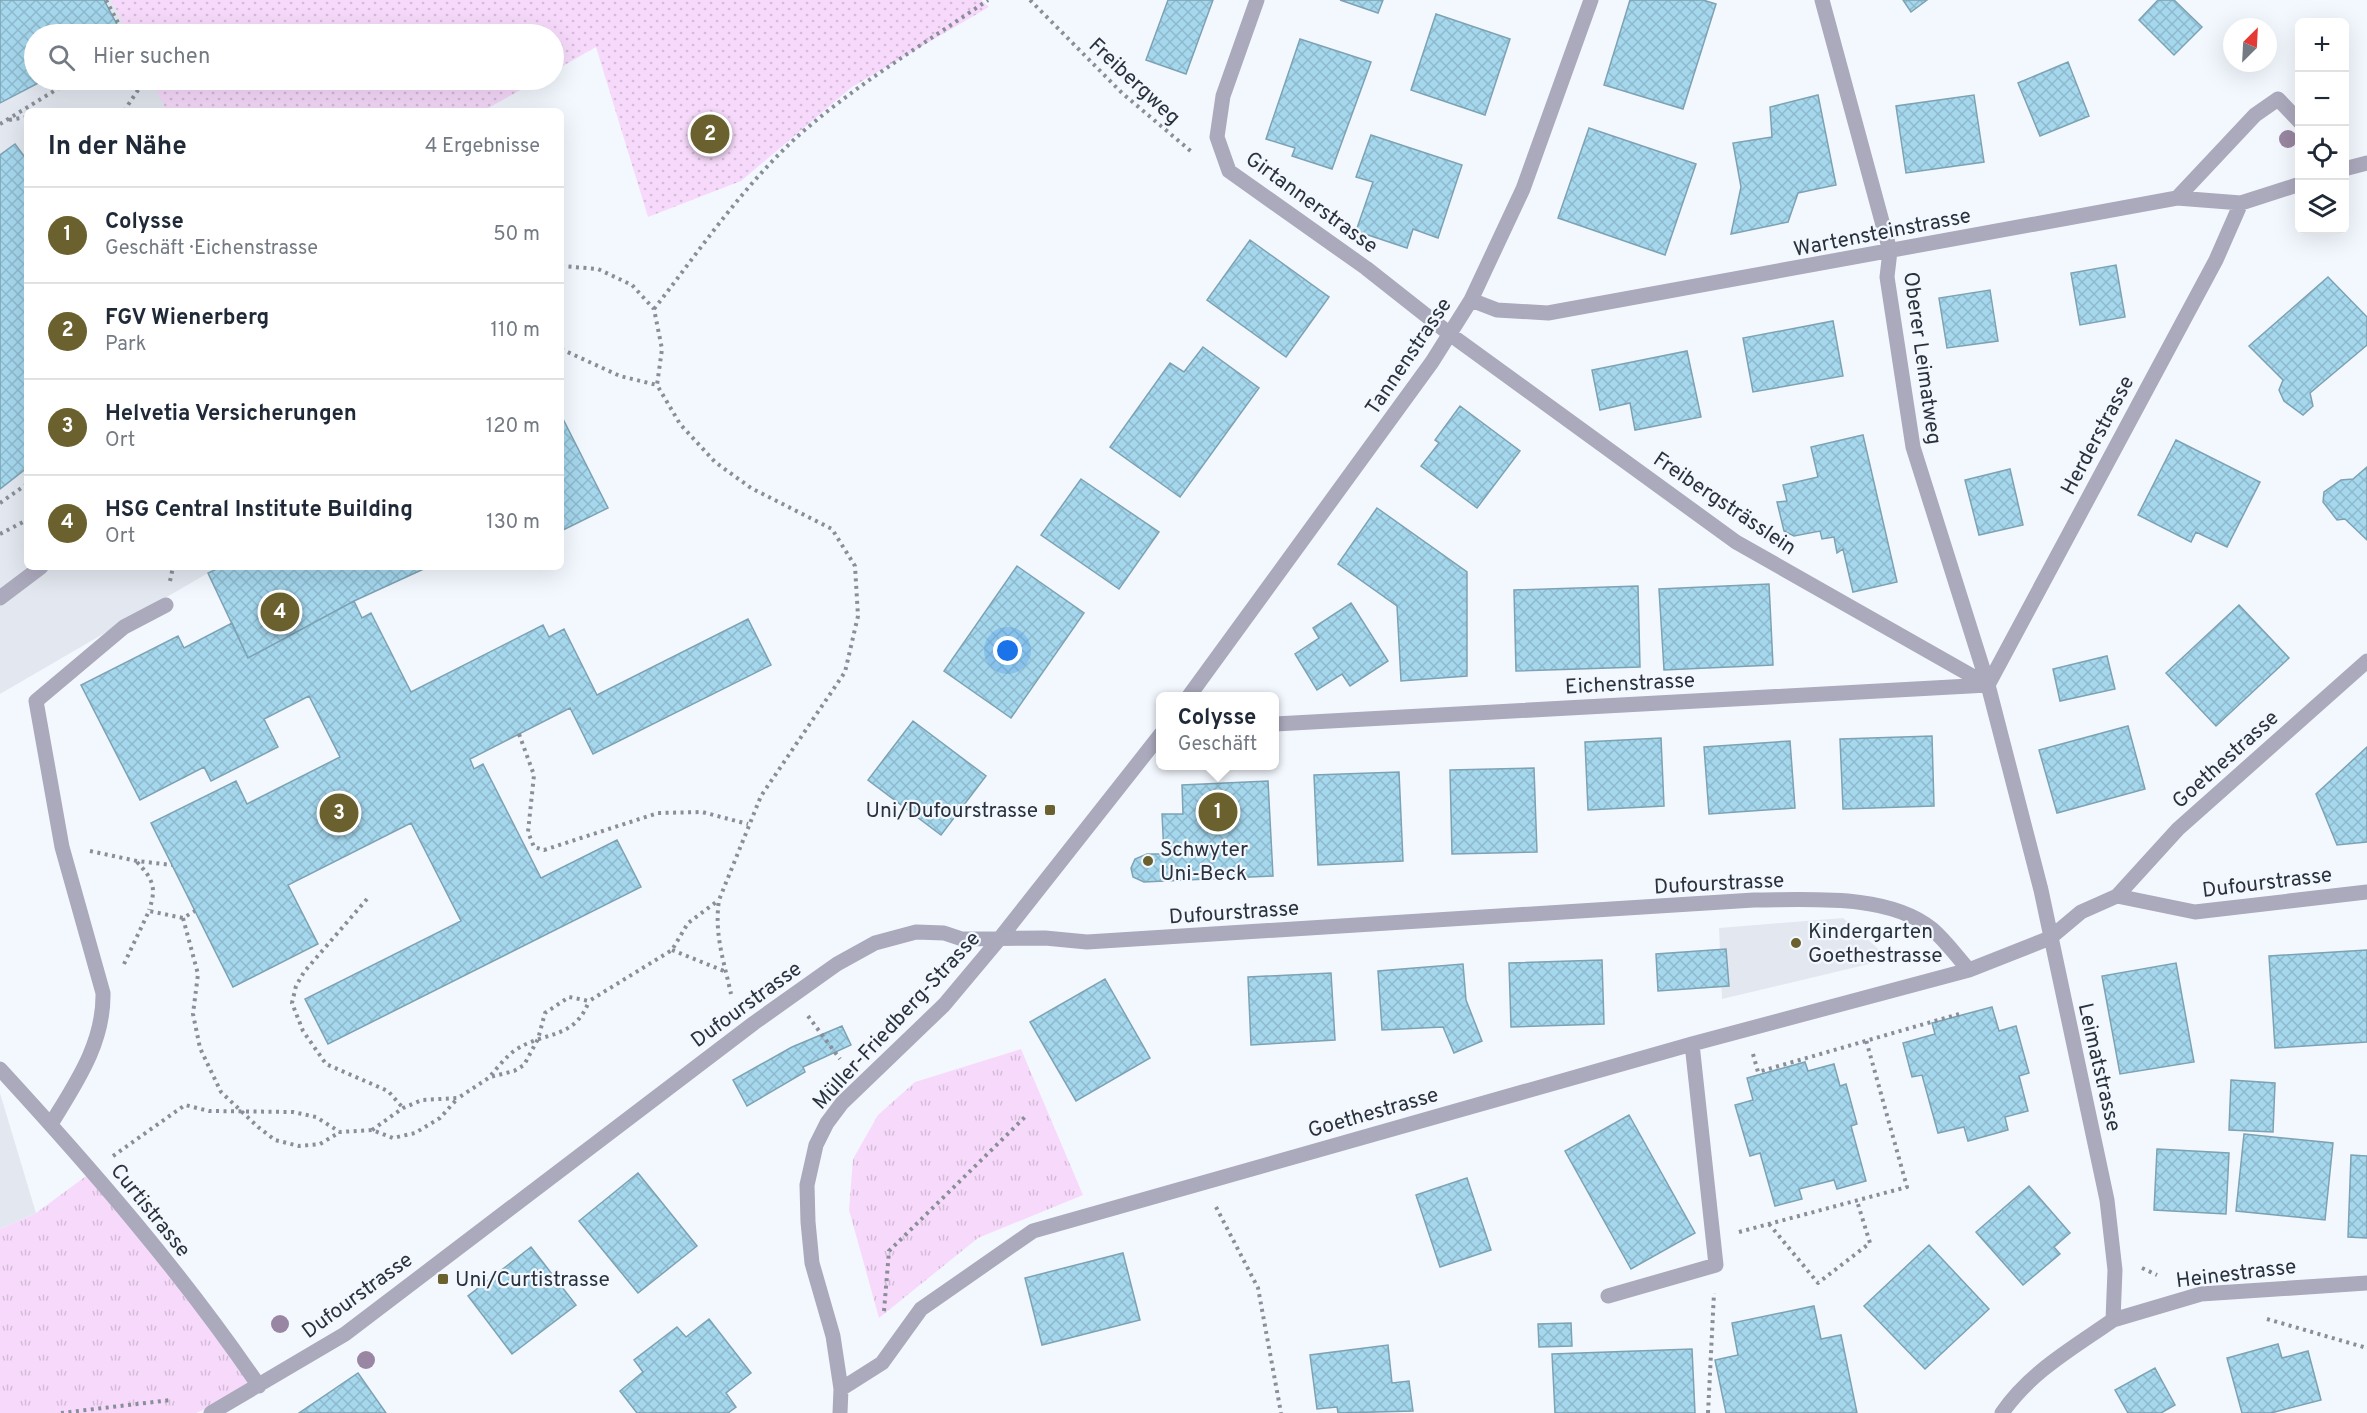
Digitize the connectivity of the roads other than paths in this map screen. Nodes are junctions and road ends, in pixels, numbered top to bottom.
1 (1257, 0) edge
2 (1591, 0) edge
3 (1822, 0) edge
4 (2295, 117) edge
5 (2295, 186) edge
6 (2177, 198) junction
7 (2241, 203) junction
8 (1890, 251) junction
9 (1471, 300) junction
10 (1451, 335) junction
11 (37, 570) edge
12 (0, 598) edge
13 (166, 605) dead end
14 (2367, 661) edge
15 (1988, 685) junction
16 (1192, 692) edge
17 (1279, 724) edge
18 (1156, 740) edge
19 (2367, 892) edge
20 (2117, 896) junction
21 (1001, 937) junction
22 (2050, 938) junction
23 (1969, 970) junction
24 (1692, 1044) junction
25 (0, 1069) edge
26 (51, 1124) junction
27 (2367, 1283) edge
28 (1608, 1296) dead end
29 (2113, 1320) junction
30 (259, 1386) junction
31 (841, 1389) junction
32 (211, 1413) edge
33 (840, 1413) edge
34 (2002, 1413) edge

1 - 10 street, Girtannerstrasse
2 - 9 street, Tannenstrasse
3 - 8 street, Oberer Leimatweg
4 - 6 street
5 - 7 street, Wartensteinstrasse
6 - 7 street, Wartensteinstrasse
6 - 8 street, Wartensteinstrasse
7 - 15 street, Herderstrasse
8 - 9 street, Wartensteinstrasse
8 - 15 street, Oberer Leimatweg
9 - 10 street, Tannenstrasse
10 - 15 street, Freibergsträsslein
10 - 16 street, Tannenstrasse
11 - 12 street
13 - 26 street
14 - 20 street, Goethestrasse
15 - 17 street, Eichenstrasse
15 - 22 street, Leimatstrasse
18 - 21 street
19 - 20 street, Dufourstrasse
20 - 22 street
21 - 23 street, Dufourstrasse
21 - 30 street, Dufourstrasse
21 - 31 street, Müller-Friedberg-Strasse
22 - 23 street
22 - 29 street, Leimatstrasse
23 - 24 street, Goethestrasse
24 - 28 street
24 - 31 street, Goethestrasse
25 - 26 street, Curtistrasse
26 - 30 street, Curtistrasse
27 - 29 street, Heinestrasse
29 - 34 street
30 - 32 street, Dufourstrasse
31 - 33 street, Müller-Friedberg-Strasse

